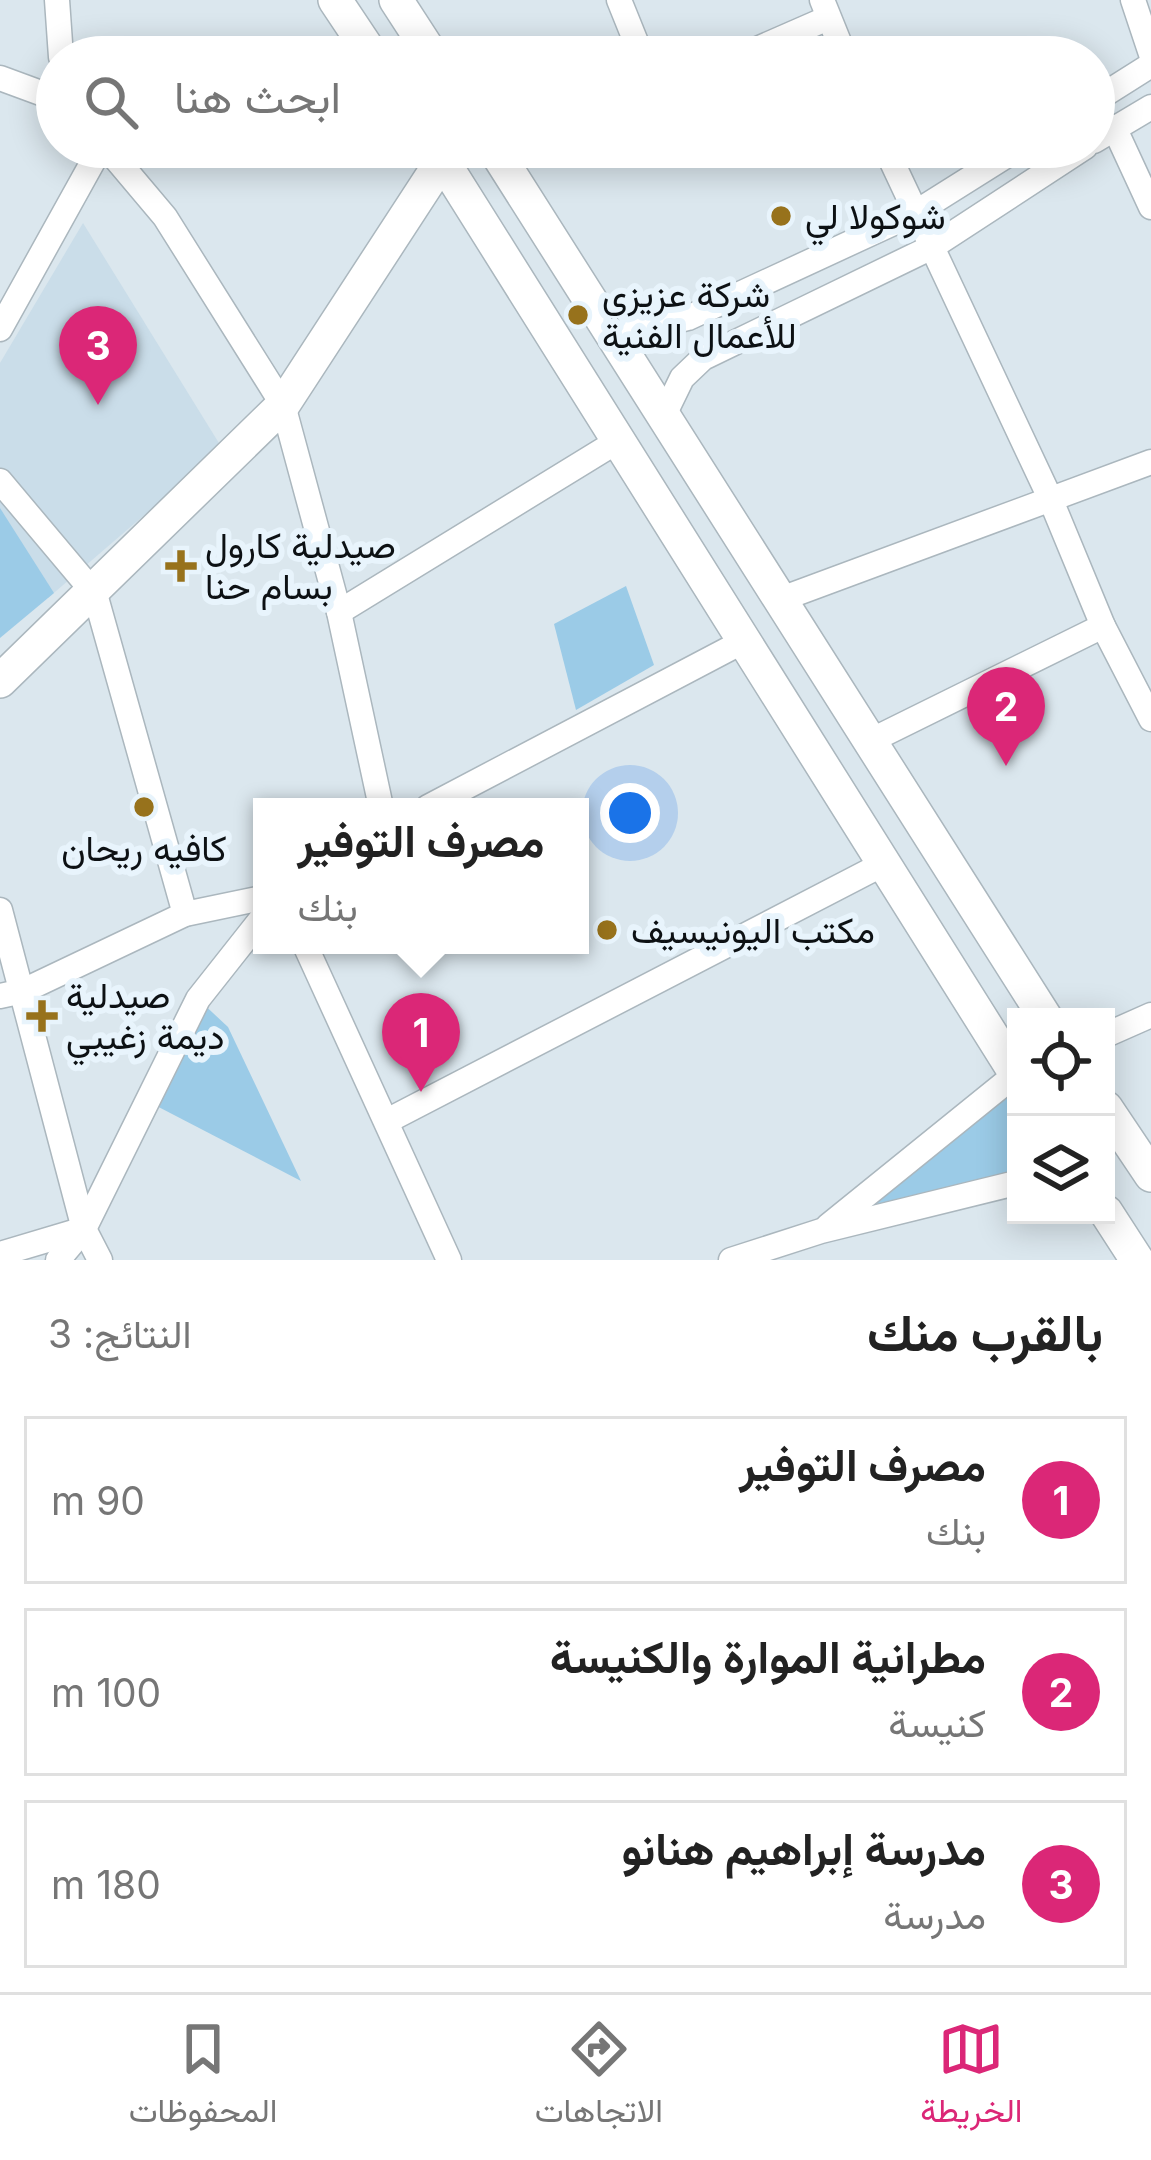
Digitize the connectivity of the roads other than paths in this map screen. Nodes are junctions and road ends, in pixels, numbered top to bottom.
1 (57, 0) edge
2 (335, 0) edge
3 (396, 0) edge
4 (619, 0) edge
5 (1133, 0) edge
6 (825, 9) edge
7 (60, 36) edge
8 (360, 36) edge
9 (419, 36) edge
10 (634, 36) edge
11 (777, 36) edge
12 (1151, 54) edge
13 (1151, 65) edge
14 (0, 78) edge
15 (1115, 87) edge
16 (36, 91) edge
17 (1151, 107) edge
18 (1115, 128) edge
19 (1115, 151) edge
20 (92, 168) edge
21 (123, 168) edge
22 (431, 168) edge
23 (453, 168) edge
24 (507, 168) edge
25 (895, 168) edge
26 (987, 168) edge
27 (1052, 168) edge
28 (1151, 207) edge
29 (915, 213) junction
30 (932, 247) junction
31 (0, 329) edge
32 (610, 329) junction
33 (284, 405) junction
34 (665, 413) junction
35 (621, 439) junction
36 (1151, 462) edge
37 (0, 481) edge
38 (1051, 498) junction
39 (95, 594) junction
40 (784, 598) junction
41 (340, 612) junction
42 (1103, 626) junction
43 (742, 643) junction
44 (0, 680) edge
45 (1151, 719) edge
46 (868, 742) junction
47 (379, 798) edge
48 (445, 798) edge
49 (885, 863) junction
50 (253, 900) edge
51 (0, 910) edge
52 (185, 914) junction
53 (253, 929) edge
54 (309, 954) edge
55 (11, 994) edge
56 (1039, 1008) edge
57 (1151, 1015) edge
58 (1115, 1031) edge
59 (1007, 1060) edge
60 (1007, 1081) edge
61 (1108, 1116) edge
62 (387, 1120) junction
63 (1118, 1150) edge
64 (1151, 1175) edge
65 (1007, 1186) edge
66 (1113, 1224) edge
67 (84, 1228) junction
68 (821, 1231) junction
69 (0, 1254) edge
70 (58, 1260) edge
71 (100, 1260) edge
72 (449, 1260) edge
73 (731, 1260) edge
74 (1137, 1260) edge

1 - 7 street
2 - 8 main road
3 - 9 main road
4 - 10 street
5 - 12 street
6 - 11 street
13 - 15 street
14 - 16 street
17 - 18 street
19 - 28 street
20 - 31 street
21 - 33 street
22 - 33 main road
23 - 35 main road
24 - 32 main road
25 - 29 street
26 - 29 street
27 - 30 street
29 - 30 street
29 - 32 street
30 - 34 street
30 - 38 street
32 - 34 main road
33 - 39 main road
33 - 41 street
34 - 40 main road
35 - 41 street
35 - 43 main road
36 - 38 street
37 - 39 street
38 - 40 street
38 - 42 street
39 - 44 main road
39 - 52 street
40 - 46 main road
41 - 47 street
42 - 45 street
42 - 46 street
43 - 48 street
43 - 49 main road
46 - 56 main road
49 - 59 main road
49 - 62 street
50 - 52 street
51 - 55 street
52 - 55 street
53 - 67 street
54 - 62 street
55 - 67 street
57 - 58 street
60 - 68 street
61 - 63 main road
62 - 72 street
63 - 64 main road
65 - 68 street
66 - 74 main road
67 - 69 street
67 - 70 street
67 - 71 street
68 - 73 street

